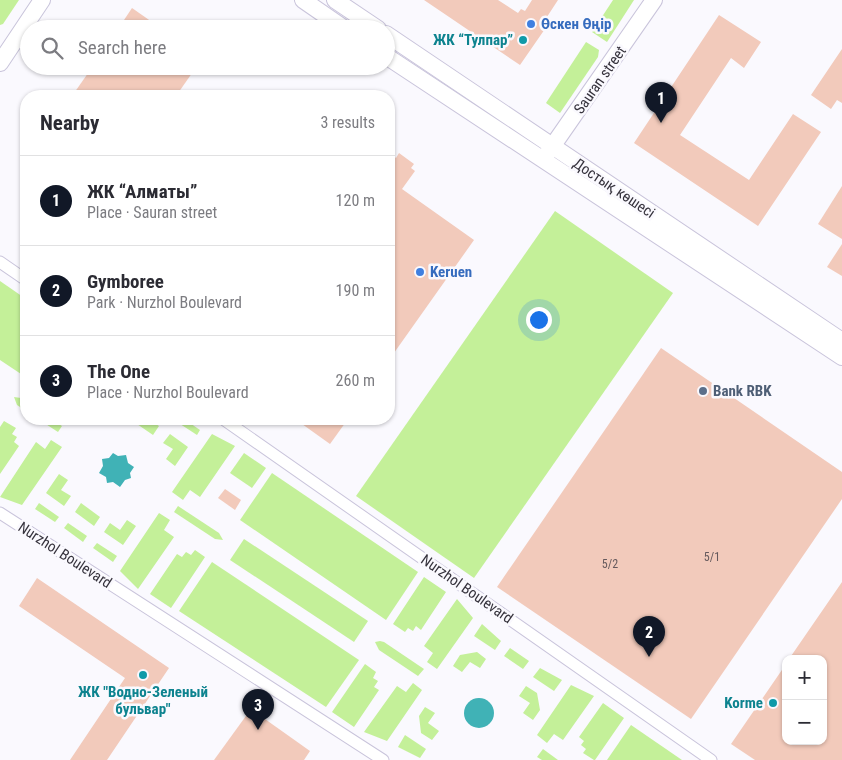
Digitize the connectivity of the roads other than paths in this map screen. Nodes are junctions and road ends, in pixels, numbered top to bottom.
1 (42, 0) edge
2 (303, 0) edge
3 (335, 0) edge
4 (654, 0) edge
5 (29, 20) edge
6 (332, 20) edge
7 (365, 20) edge
8 (20, 34) edge
9 (395, 41) edge
10 (395, 61) edge
11 (0, 64) edge
12 (548, 153) junction
13 (0, 262) edge
14 (20, 276) edge
15 (842, 341) edge
16 (842, 357) edge
17 (232, 425) edge
18 (0, 513) edge
19 (383, 760) edge
20 (711, 760) edge

1 - 5 street
2 - 6 street
3 - 7 street
4 - 12 street, Sauran street
8 - 11 street
9 - 12 street, Достық көшесі
10 - 12 street, Достық көшесі
12 - 15 street, Достық көшесі
12 - 16 street, Достық көшесі
13 - 14 street
17 - 20 street, Nurzhol Boulevard
18 - 19 street, Nurzhol Boulevard

